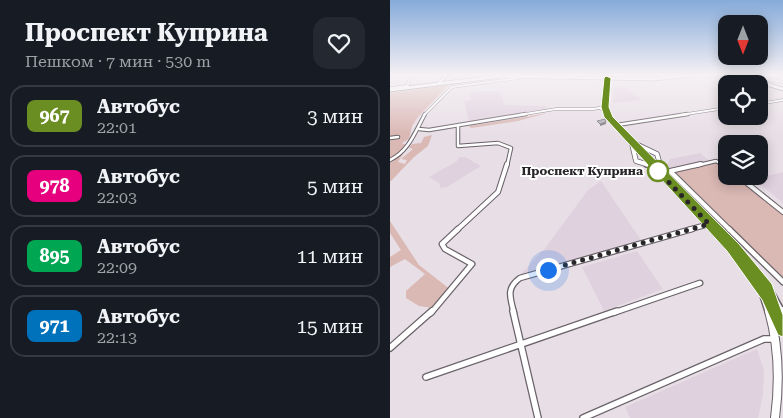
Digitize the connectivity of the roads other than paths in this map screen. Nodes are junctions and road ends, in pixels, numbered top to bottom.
1 (443, 95) edge
2 (606, 95) edge
3 (783, 99) edge
4 (768, 102) edge
5 (605, 109) junction
6 (718, 110) edge
7 (718, 111) edge
8 (458, 125) junction
9 (618, 125) junction
10 (419, 129) junction
11 (624, 129) junction
12 (398, 137) dead end
13 (390, 138) edge
14 (633, 143) junction
15 (390, 160) edge
16 (718, 162) edge
17 (654, 164) junction
18 (749, 185) edge
19 (783, 212) edge
20 (709, 224) junction
21 (520, 278) joint
22 (783, 282) edge
23 (700, 283) dead end
24 (759, 285) junction
25 (782, 312) edge
26 (783, 330) edge
27 (776, 339) junction
28 (521, 344) junction
29 (390, 348) edge
30 (426, 377) dead end
31 (538, 418) edge
32 (583, 418) edge
33 (775, 418) edge

1 - 10 street
2 - 5 main road
3 - 4 street
5 - 8 street
5 - 9 main road
5 - 14 main road
6 - 9 street
7 - 11 street
8 - 10 street
8 - 29 street
9 - 11 main road
10 - 15 street
11 - 14 main road
12 - 13 street
14 - 17 main road
14 - 17 main road
16 - 22 street
17 - 20 main road
17 - 25 main road
18 - 19 street
20 - 21 street
20 - 24 main road
21 - 28 street
23 - 28 street
24 - 26 main road
24 - 27 main road
27 - 32 street
27 - 33 main road
28 - 30 street
28 - 31 street

